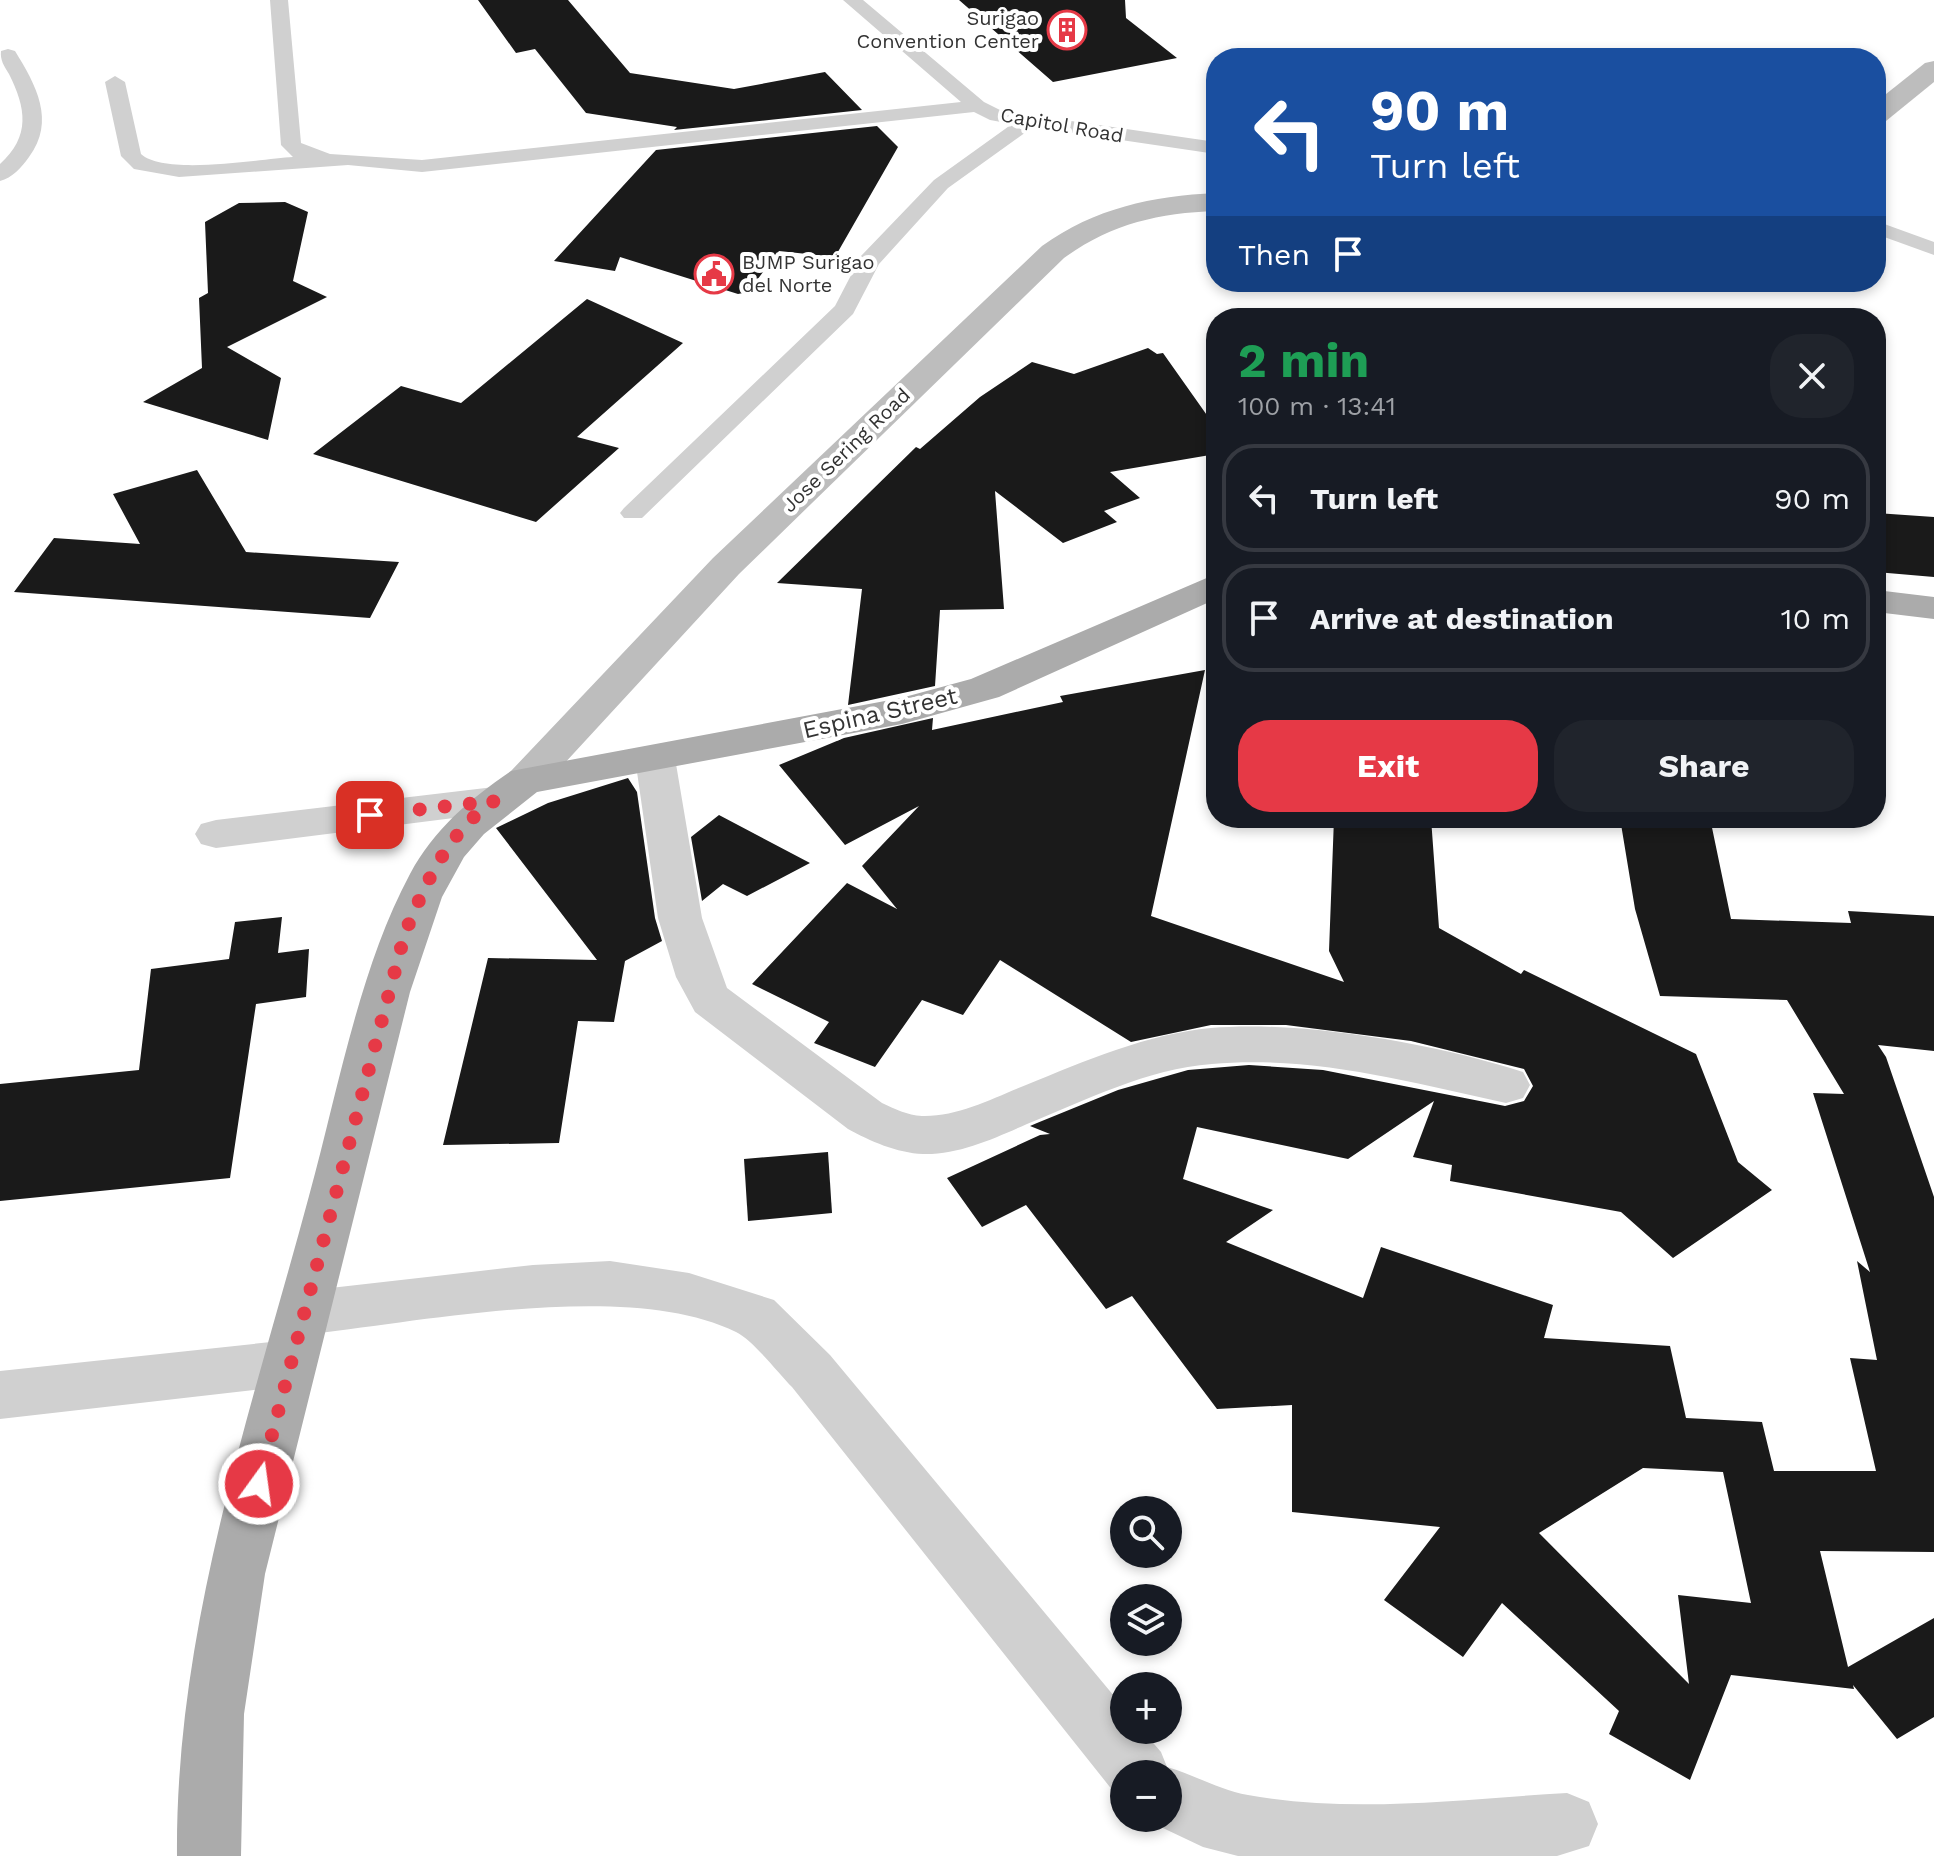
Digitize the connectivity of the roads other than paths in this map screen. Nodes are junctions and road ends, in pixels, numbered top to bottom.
1 (279, 0) edge
2 (852, 0) edge
3 (8, 55) dead end
4 (1934, 69) edge
5 (20, 78) junction
6 (0, 82) edge
7 (115, 82) dead end
8 (977, 106) junction
9 (1886, 107) edge
10 (1026, 123) junction
11 (1206, 147) edge
12 (332, 160) junction
13 (0, 175) edge
14 (1206, 203) edge
15 (1886, 231) edge
16 (1934, 249) edge
17 (633, 513) dead end
18 (1206, 589) edge
19 (1886, 602) edge
20 (1934, 608) edge
21 (655, 758) junction
22 (510, 791) junction
23 (216, 834) dead end
24 (1506, 1085) dead end
25 (297, 1338) junction
26 (0, 1395) edge
27 (1128, 1760) edge
28 (1182, 1808) edge
29 (1567, 1824) dead end
30 (209, 1856) edge

1 - 12 lane
2 - 8 lane, Capitol Road
3 - 5 lane
4 - 9 main road
5 - 6 lane
5 - 13 lane
7 - 12 lane
8 - 10 lane, Capitol Road
8 - 12 lane
10 - 11 lane, Capitol Road
10 - 17 lane
14 - 22 main road, Jose Sering Road
15 - 16 lane
18 - 21 main road, Espina Street
19 - 20 main road
21 - 22 main road, Espina Street
21 - 24 street
22 - 23 street
22 - 25 main road
25 - 26 street
25 - 27 street
25 - 30 main road
28 - 29 street

